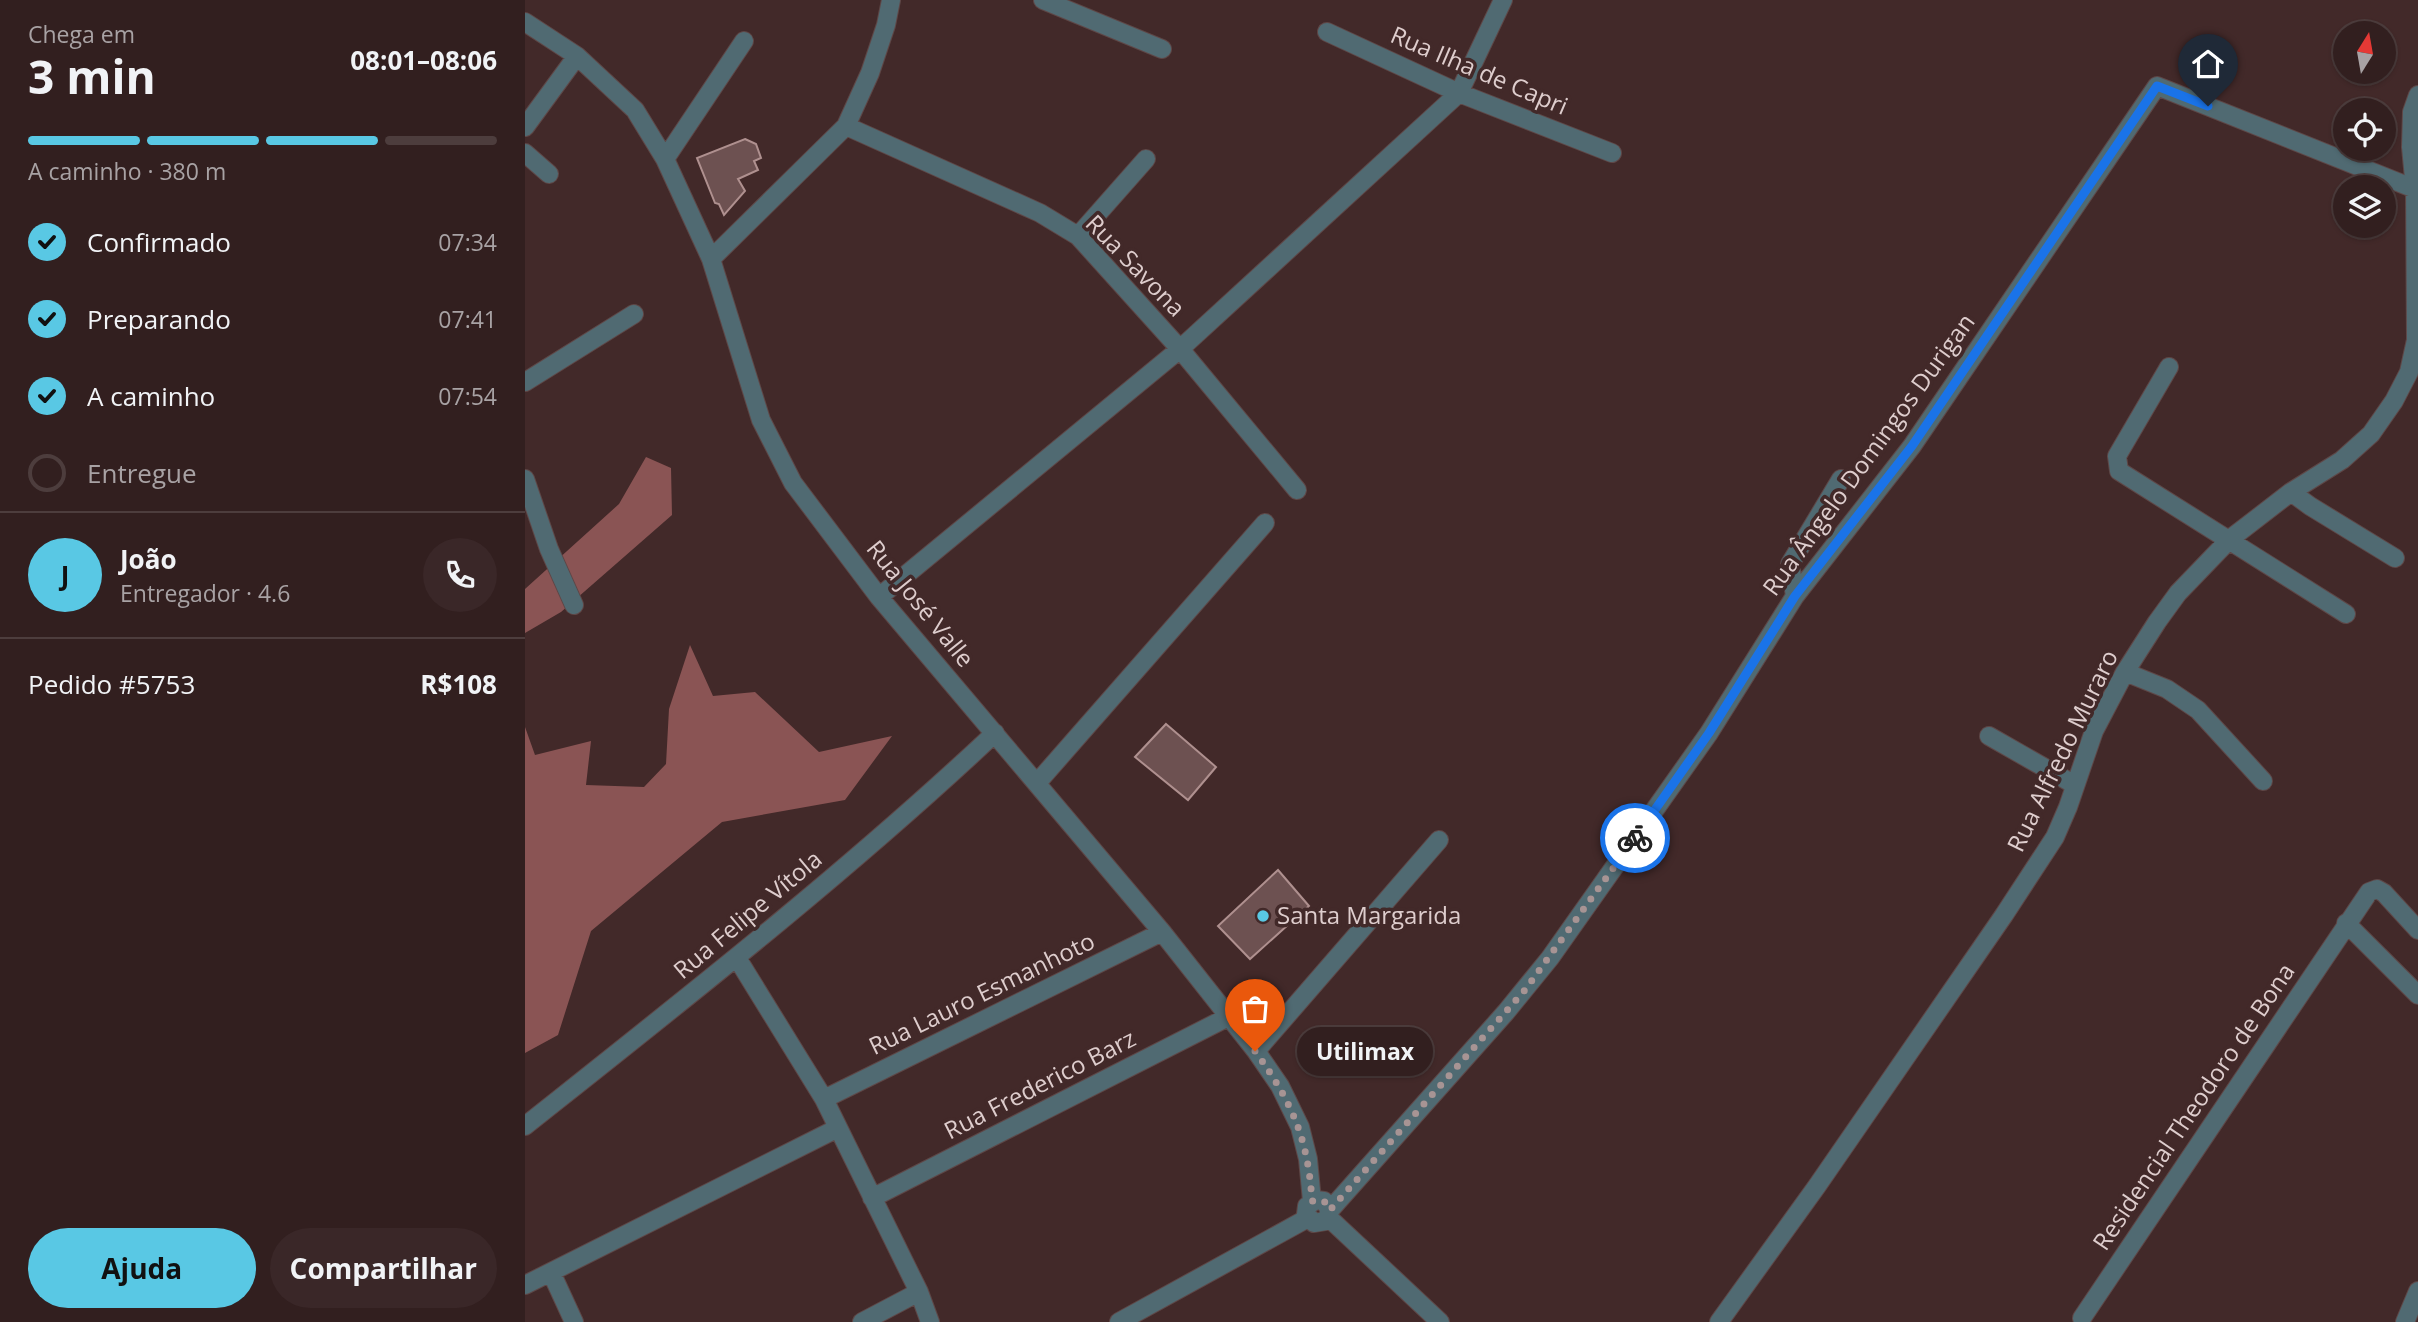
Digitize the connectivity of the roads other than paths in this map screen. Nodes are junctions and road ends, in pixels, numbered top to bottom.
1 (891, 0) edge
2 (1043, 0) edge
3 (1503, 0) edge
4 (525, 22) edge
5 (1327, 32) dead end
6 (744, 41) dead end
7 (1162, 49) dead end
8 (577, 57) junction
9 (1459, 93) junction
10 (2418, 95) edge
11 (846, 126) junction
12 (525, 127) edge
13 (525, 153) edge
14 (1612, 153) dead end
15 (665, 159) junction
16 (1146, 159) dead end
17 (549, 174) dead end
18 (2415, 189) junction
19 (1078, 236) junction
20 (711, 259) junction
21 (634, 314) dead end
22 (1180, 349) junction
23 (2169, 367) dead end
24 (525, 382) edge
25 (525, 478) edge
26 (1841, 480) dead end
27 (1297, 491) dead end
28 (2291, 492) junction
29 (1265, 523) dead end
30 (2230, 539) junction
31 (2395, 558) dead end
32 (1795, 596) junction
33 (879, 597) junction
34 (574, 605) dead end
35 (2346, 614) dead end
36 (2125, 672) junction
37 (995, 733) junction
38 (1989, 736) dead end
39 (2263, 781) dead end
40 (1037, 783) junction
41 (2075, 785) junction
42 (1439, 840) dead end
43 (2346, 923) junction
44 (2418, 930) edge
45 (1162, 932) junction
46 (737, 958) junction
47 (2418, 995) edge
48 (1230, 1016) junction
49 (1255, 1051) junction
50 (824, 1099) junction
51 (525, 1126) edge
52 (838, 1128) junction
53 (872, 1198) junction
54 (1310, 1210) junction
55 (1329, 1214) junction
56 (551, 1272) junction
57 (525, 1285) edge
58 (919, 1292) junction
59 (2418, 1292) edge
60 (2082, 1318) dead end
61 (574, 1322) edge
62 (862, 1322) edge
63 (930, 1322) edge
64 (1119, 1322) edge
65 (1440, 1322) edge
66 (1719, 1322) edge
67 (2405, 1322) edge

1 - 11 street
2 - 7 street
3 - 9 street
4 - 8 street, Rua José Valle
5 - 9 street, Rua Ilha de Capri
6 - 15 street
8 - 12 street
8 - 15 street, Rua José Valle
9 - 14 street, Rua Ilha de Capri
9 - 22 street
10 - 18 street, Rua Alfredo Muraro
11 - 19 street, Rua Savona
11 - 20 street
13 - 17 street
15 - 20 street, Rua José Valle
16 - 19 street
18 - 28 street, Rua Alfredo Muraro
18 - 32 street, Rua Ângelo Domingos Durigan
19 - 22 street, Rua Savona
20 - 33 street, Rua José Valle
21 - 24 street
22 - 27 street, Rua Savona
22 - 33 street
23 - 30 street
25 - 34 street
26 - 32 street
28 - 30 street, Rua Alfredo Muraro
28 - 31 street
29 - 40 street
30 - 35 street
30 - 36 street, Rua Alfredo Muraro
32 - 55 street, Rua Ângelo Domingos Durigan
33 - 37 street, Rua José Valle
36 - 39 street
36 - 41 street, Rua Alfredo Muraro
37 - 40 street, Rua José Valle
37 - 46 street, Rua Felipe Vítola
38 - 41 street
40 - 45 street, Rua José Valle
41 - 66 street, Rua Alfredo Muraro
42 - 49 street
43 - 44 street, Residencial Theodoro de Bona
43 - 47 street
43 - 60 street, Residencial Theodoro de Bona
45 - 48 street, Rua José Valle
45 - 50 street, Rua Lauro Esmanhoto
46 - 50 street
46 - 51 street, Rua Felipe Vítola
48 - 49 street, Rua José Valle
48 - 53 street, Rua Frederico Barz
49 - 54 street, Rua José Valle
50 - 52 street
52 - 53 street
52 - 56 street
53 - 58 street
54 - 55 street
54 - 64 street
55 - 65 street
56 - 57 street
56 - 61 street
58 - 62 street
58 - 63 street
59 - 67 street

